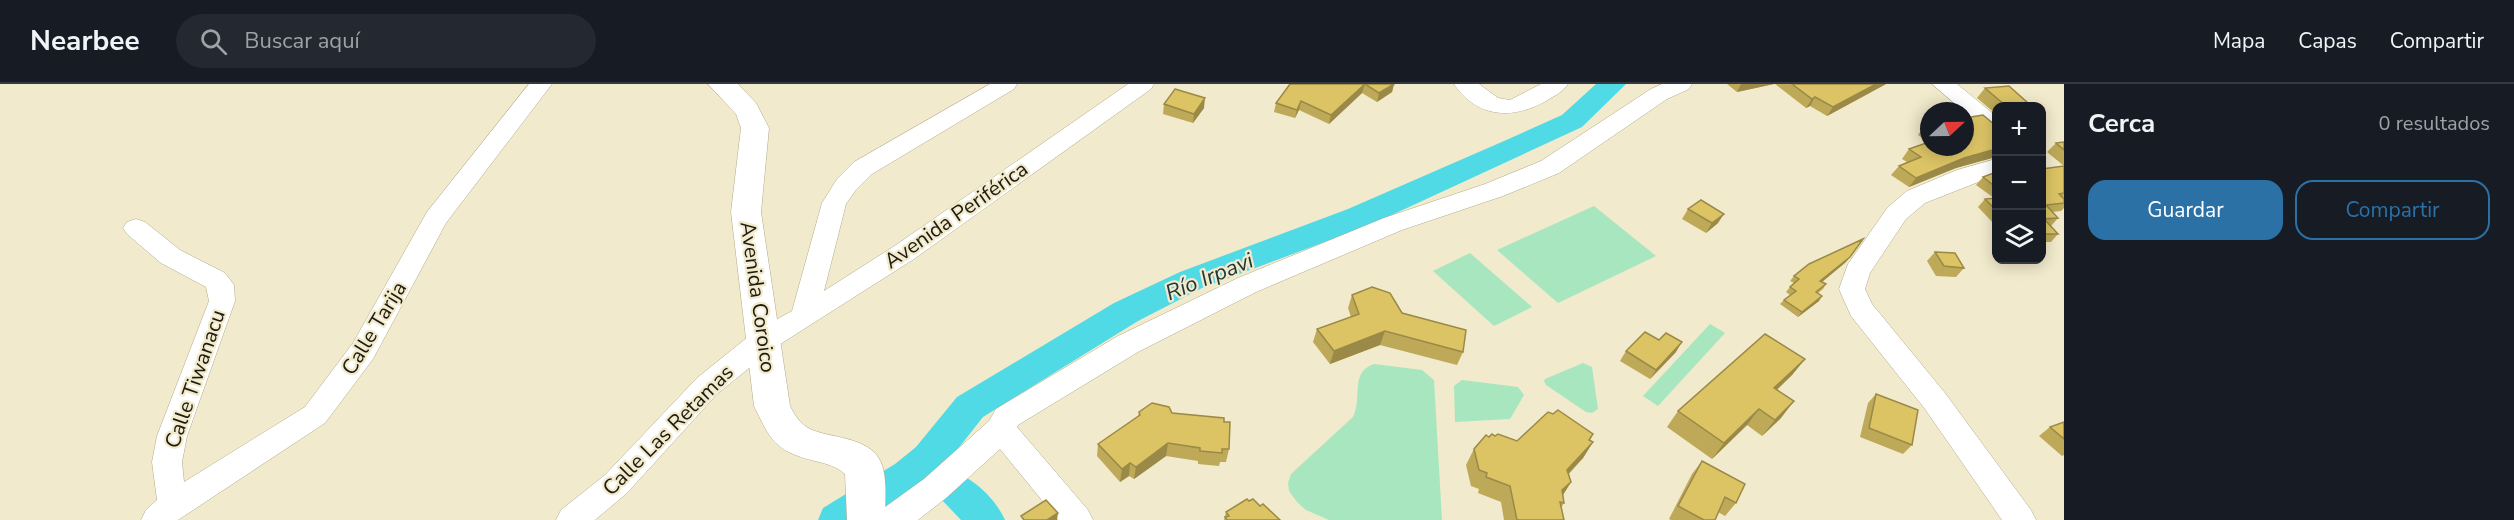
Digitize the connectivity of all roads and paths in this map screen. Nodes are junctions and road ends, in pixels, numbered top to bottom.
1 (541, 84) edge
2 (722, 84) edge
3 (1006, 84) edge
4 (1143, 84) edge
5 (1464, 84) edge
6 (1557, 84) edge
7 (1681, 84) edge
8 (1943, 84) edge
9 (1992, 125) edge
10 (1992, 168) edge
11 (136, 228) dead end
12 (804, 317) junction
13 (764, 339) junction
14 (1001, 429) junction
15 (165, 512) edge
16 (572, 520) edge
17 (866, 520) edge
18 (892, 520) edge
19 (1077, 520) edge
20 (2020, 520) edge

1 - 15 street, Calle Tarija
2 - 13 main road, Avenida Coroico
3 - 12 street
4 - 12 street, Avenida Periférica
5 - 6 street
7 - 14 street
8 - 9 street
10 - 20 street
11 - 15 street, Calle Tiwanacu
12 - 13 street, Avenida Periférica
13 - 16 street, Calle Las Retamas
13 - 17 main road, Avenida Coroico
14 - 18 street
14 - 19 street

